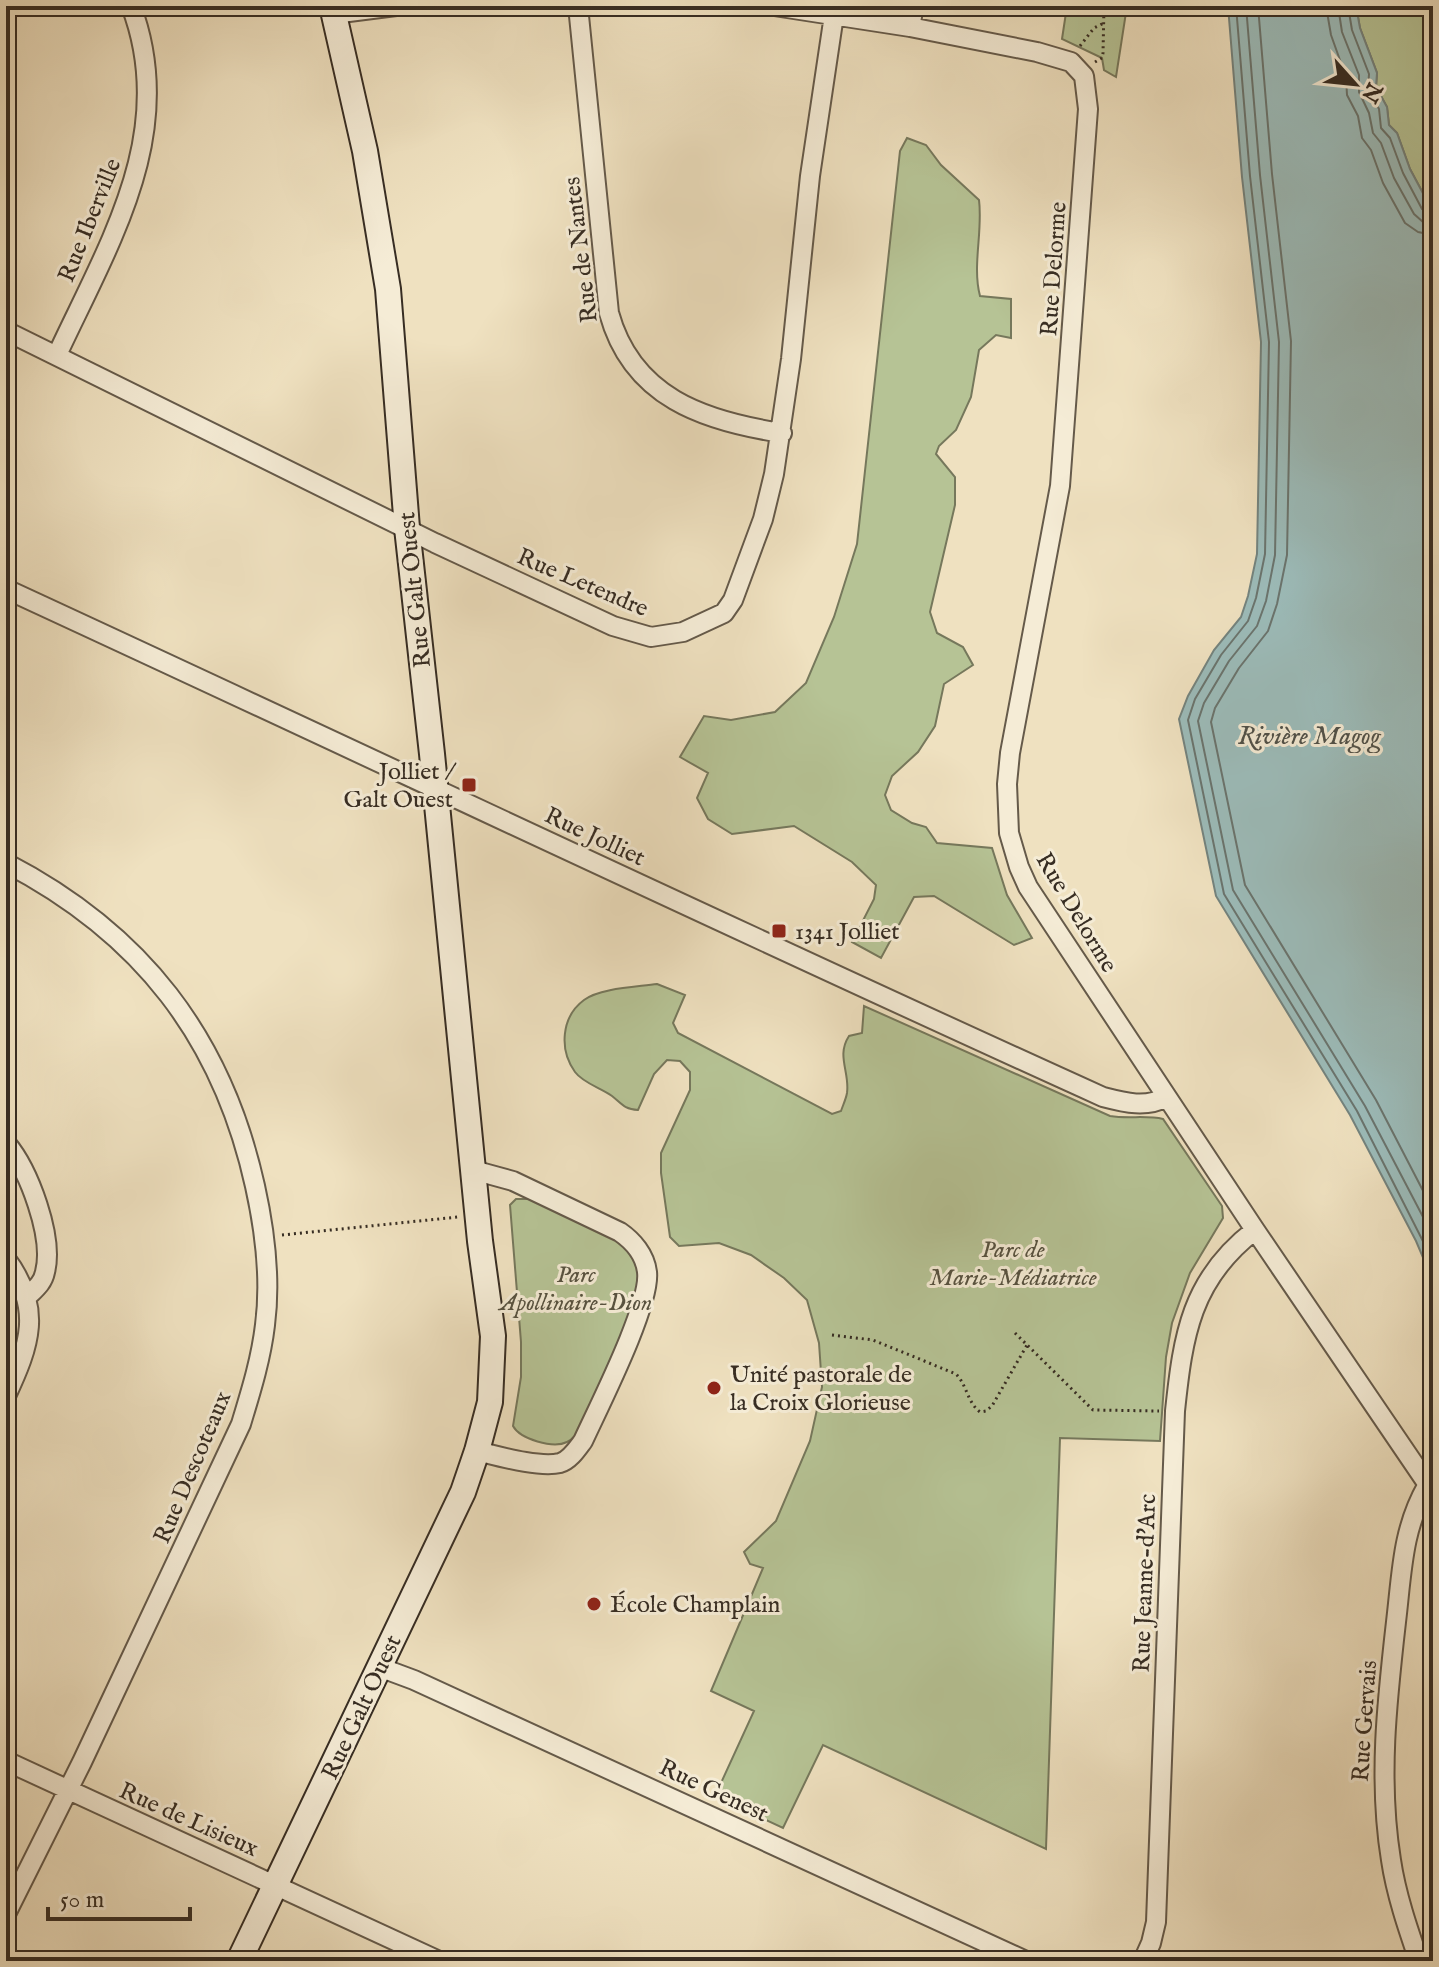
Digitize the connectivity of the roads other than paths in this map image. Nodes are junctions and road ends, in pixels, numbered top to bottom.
1 (131, 6) edge
2 (396, 6) edge
3 (578, 6) edge
4 (774, 6) edge
5 (914, 6) edge
6 (332, 9) edge
7 (834, 15) junction
8 (910, 27) junction
9 (6, 331) edge
10 (57, 355) junction
11 (782, 433) junction
12 (407, 528) junction
13 (6, 589) edge
14 (434, 787) junction
15 (6, 863) edge
16 (1167, 1097) junction
17 (6, 1143) edge
18 (473, 1170) junction
19 (1255, 1230) junction
20 (6, 1259) edge
21 (27, 1297) junction
22 (6, 1396) edge
23 (477, 1451) junction
24 (1430, 1489) edge
25 (379, 1667) junction
26 (6, 1761) edge
27 (68, 1790) junction
28 (277, 1886) junction
29 (6, 1914) edge
30 (239, 1961) edge
31 (439, 1961) edge
32 (1026, 1961) edge
33 (1143, 1961) edge
34 (1419, 1961) edge

1 - 10 street, Rue Iberville
2 - 6 street
3 - 11 street, Rue de Nantes
4 - 7 street
5 - 8 street
6 - 12 street, Rue Galt Ouest
7 - 8 street
7 - 11 street, Rue Letendre
8 - 16 street, Rue Delorme
9 - 10 street, Rue Letendre
10 - 12 street, Rue Letendre
11 - 12 street, Rue Letendre
12 - 14 street, Rue Galt Ouest
13 - 14 street, Rue Jolliet
14 - 16 street, Rue Jolliet
14 - 18 street, Rue Galt Ouest
15 - 27 street, Rue Descoteaux
16 - 19 street, Rue Delorme
17 - 21 street
18 - 23 street, Rue Galt Ouest
18 - 23 street
19 - 24 street, Rue Delorme
19 - 33 street, Rue Jeanne-d'Arc
20 - 21 street
21 - 22 street
23 - 25 street, Rue Galt Ouest
24 - 34 street, Rue Gervais
25 - 28 street, Rue Galt Ouest
25 - 32 street, Rue Genest
26 - 27 street, Rue de Lisieux
27 - 28 street, Rue de Lisieux
27 - 29 street, Rue Descoteaux
28 - 30 street, Rue Galt Ouest
28 - 31 street, Rue de Lisieux

